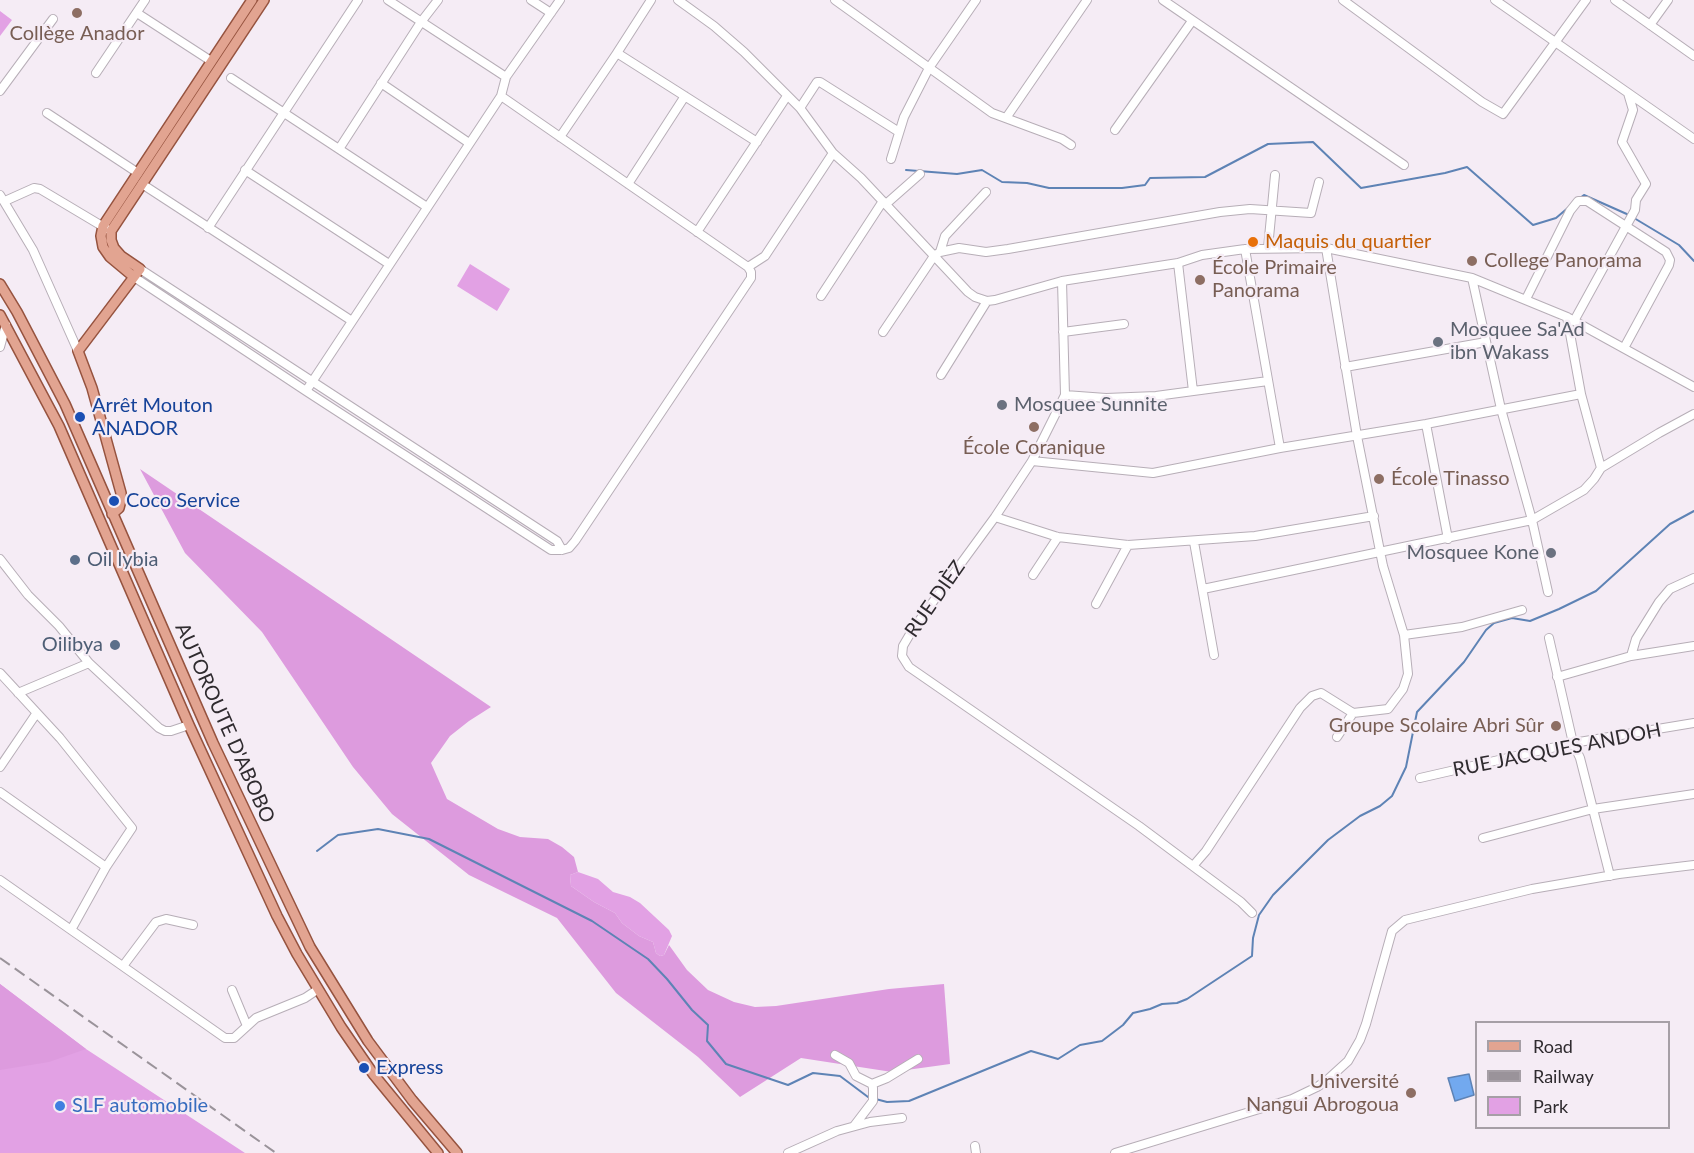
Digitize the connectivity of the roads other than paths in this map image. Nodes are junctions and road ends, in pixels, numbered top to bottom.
1 (145, 0) edge
2 (252, 0) edge
3 (264, 0) edge
4 (358, 0) edge
5 (388, 0) edge
6 (438, 0) edge
7 (531, 0) edge
8 (560, 0) edge
9 (651, 0) edge
10 (678, 0) edge
11 (835, 0) edge
12 (976, 0) edge
13 (1087, 0) edge
14 (1343, 0) edge
15 (1495, 0) edge
16 (1586, 0) edge
17 (1615, 0) edge
18 (1668, 0) edge
19 (1166, 1) edge
20 (137, 13) junction
21 (551, 13) junction
22 (52, 19) dead end
23 (1192, 21) junction
24 (421, 22) junction
25 (1650, 25) junction
26 (1556, 43) junction
27 (617, 53) junction
28 (1694, 56) edge
29 (211, 61) junction
30 (929, 68) junction
31 (96, 73) dead end
32 (506, 76) junction
33 (231, 78) dead end
34 (381, 83) junction
35 (0, 91) edge
36 (1628, 93) junction
37 (501, 96) junction
38 (685, 96) junction
39 (787, 96) junction
40 (800, 108) junction
41 (47, 113) dead end
42 (283, 113) junction
43 (1006, 118) junction
44 (1115, 130) dead end
45 (899, 132) junction
46 (561, 136) junction
47 (1694, 139) edge
48 (757, 142) junction
49 (470, 143) junction
50 (1071, 145) dead end
51 (339, 149) junction
52 (833, 153) junction
53 (891, 159) dead end
54 (1404, 165) dead end
55 (245, 171) junction
56 (138, 173) junction
57 (920, 174) dead end
58 (1275, 175) dead end
59 (1319, 182) dead end
60 (142, 184) junction
61 (628, 184) junction
62 (986, 192) dead end
63 (3, 198) edge
64 (885, 203) junction
65 (427, 207) junction
66 (1271, 209) junction
67 (1625, 226) junction
68 (208, 228) junction
69 (107, 229) junction
70 (697, 232) junction
71 (1268, 248) junction
72 (1326, 248) junction
73 (1245, 249) junction
74 (937, 254) junction
75 (1178, 263) junction
76 (389, 264) junction
77 (748, 267) junction
78 (137, 273) junction
79 (1472, 278) junction
80 (1062, 281) junction
81 (0, 284) edge
82 (821, 296) dead end
83 (1526, 299) junction
84 (987, 301) junction
85 (0, 315) edge
86 (1570, 319) junction
87 (352, 321) junction
88 (1124, 324) dead end
89 (6, 325) junction
90 (883, 332) dead end
91 (1064, 332) junction
92 (1486, 342) junction
93 (0, 347) edge
94 (1624, 348) junction
95 (78, 351) junction
96 (1345, 367) junction
97 (941, 375) dead end
98 (313, 381) junction
99 (1268, 381) junction
100 (1694, 387) edge
101 (306, 391) junction
102 (1193, 391) junction
103 (1581, 394) junction
104 (1065, 395) junction
105 (1501, 409) junction
106 (1694, 414) edge
107 (1426, 424) junction
108 (1357, 436) junction
109 (1280, 448) junction
110 (1032, 461) junction
111 (1601, 468) junction
112 (112, 514) junction
113 (1374, 516) junction
114 (995, 517) junction
115 (1532, 520) junction
116 (1058, 537) junction
117 (1448, 539) junction
118 (1194, 542) junction
119 (1128, 545) junction
120 (562, 550) junction
121 (1380, 552) junction
122 (0, 559) edge
123 (1033, 575) dead end
124 (1694, 578) edge
125 (1203, 589) junction
126 (1548, 592) dead end
127 (1096, 604) dead end
128 (1522, 610) dead end
129 (1404, 635) junction
130 (1549, 638) dead end
131 (1694, 646) edge
132 (1214, 655) dead end
133 (1630, 656) junction
134 (89, 663) junction
135 (0, 673) edge
136 (1557, 676) junction
137 (18, 693) junction
138 (1353, 713) junction
139 (36, 714) junction
140 (1694, 723) edge
141 (189, 726) junction
142 (1337, 737) dead end
143 (1573, 743) junction
144 (0, 767) edge
145 (1420, 778) dead end
146 (0, 792) edge
147 (1694, 794) edge
148 (1593, 809) junction
149 (1483, 838) dead end
150 (1694, 865) edge
151 (1193, 866) junction
152 (106, 867) junction
153 (1610, 876) junction
154 (0, 880) edge
155 (1252, 913) dead end
156 (193, 925) dead end
157 (71, 930) junction
158 (123, 966) junction
159 (232, 990) dead end
160 (317, 990) junction
161 (247, 1026) junction
162 (835, 1055) dead end
163 (918, 1059) dead end
164 (873, 1086) junction
165 (902, 1118) dead end
166 (854, 1126) junction
167 (438, 1153) edge
168 (457, 1153) edge
169 (788, 1153) edge
170 (1115, 1153) edge

1 - 20 street
2 - 29 main road
3 - 60 main road
4 - 42 street
5 - 24 street
6 - 24 street
7 - 21 street
8 - 21 street
9 - 27 street
10 - 39 street
11 - 30 street
12 - 30 street
13 - 43 street
14 - 26 street
15 - 26 street
16 - 26 street
17 - 25 street
18 - 25 street
19 - 23 street
20 - 29 street
20 - 31 street
21 - 32 street
22 - 35 street
23 - 44 street
23 - 54 street
24 - 32 street
24 - 34 street
25 - 28 street
26 - 36 street
27 - 38 street
27 - 46 street
29 - 56 main road
30 - 43 street
30 - 45 street
32 - 37 street
33 - 42 street
34 - 49 street
34 - 51 street
36 - 47 street
36 - 67 street
37 - 46 street
37 - 49 street
38 - 48 street
38 - 61 street
39 - 40 street
39 - 48 street
40 - 45 street
40 - 52 street
41 - 56 street
42 - 51 street
42 - 55 street
43 - 50 street
45 - 53 street
46 - 61 street
48 - 70 street
49 - 65 street
51 - 65 street
52 - 64 street
52 - 77 street
55 - 68 street
55 - 76 street
56 - 69 main road
57 - 64 street
58 - 66 street
59 - 66 street
60 - 68 street
60 - 69 main road
61 - 70 street
62 - 74 street
63 - 69 street
63 - 95 street
64 - 74 street
64 - 82 street
65 - 76 street
66 - 71 street
66 - 74 street
67 - 83 street
67 - 86 street
67 - 94 street
68 - 87 street
69 - 78 main road
70 - 77 street
71 - 72 street
71 - 73 street
72 - 79 street
72 - 96 street
73 - 75 street
73 - 99 street
74 - 84 street
74 - 90 street
75 - 80 street
75 - 102 street
76 - 87 street
77 - 120 street
78 - 95 main road
78 - 98 street
78 - 101 street
79 - 83 street
79 - 92 street
80 - 84 street
80 - 91 street, RUE DIÈZ
81 - 112 main road, AUTOROUTE D'ABOBO
83 - 86 street
84 - 97 street
85 - 89 main road
86 - 94 street
86 - 103 street
87 - 98 street
88 - 91 street
89 - 93 street
89 - 141 main road
91 - 104 street, RUE DIÈZ
92 - 96 street
92 - 105 street
94 - 100 street
95 - 112 main road
96 - 108 street
98 - 101 street
98 - 120 street
99 - 102 street
99 - 109 street
101 - 120 street
102 - 104 street
103 - 105 street
103 - 111 street
104 - 110 street, RUE DIÈZ
105 - 107 street
105 - 115 street
106 - 111 street
107 - 108 street
107 - 117 street
108 - 109 street
108 - 113 street
109 - 110 street
110 - 114 street, RUE DIÈZ
111 - 115 street
112 - 168 main road, AUTOROUTE D'ABOBO
113 - 118 street
113 - 121 street
114 - 116 street
114 - 151 street, RUE DIÈZ
115 - 117 street
115 - 126 street
116 - 119 street
116 - 123 street
117 - 121 street
118 - 119 street
118 - 125 street
119 - 127 street
121 - 125 street
121 - 129 street
122 - 134 street
124 - 133 street
125 - 132 street
128 - 129 street
129 - 138 street
130 - 136 street
131 - 133 street
133 - 136 street
134 - 137 street
134 - 141 street
135 - 137 street
136 - 143 street
137 - 139 street
138 - 142 street
138 - 151 street
139 - 144 street
139 - 152 street
140 - 143 street, RUE JACQUES ANDOH
141 - 160 main road
143 - 145 street, RUE JACQUES ANDOH
143 - 148 street
146 - 152 street
147 - 148 street
148 - 149 street
148 - 153 street
150 - 153 street
151 - 155 street
152 - 157 street
153 - 170 street
154 - 157 street
156 - 158 street
157 - 158 street
158 - 161 street
159 - 161 street
160 - 161 street
160 - 167 main road
162 - 164 street
163 - 164 street
164 - 166 street
165 - 166 street
166 - 169 street

